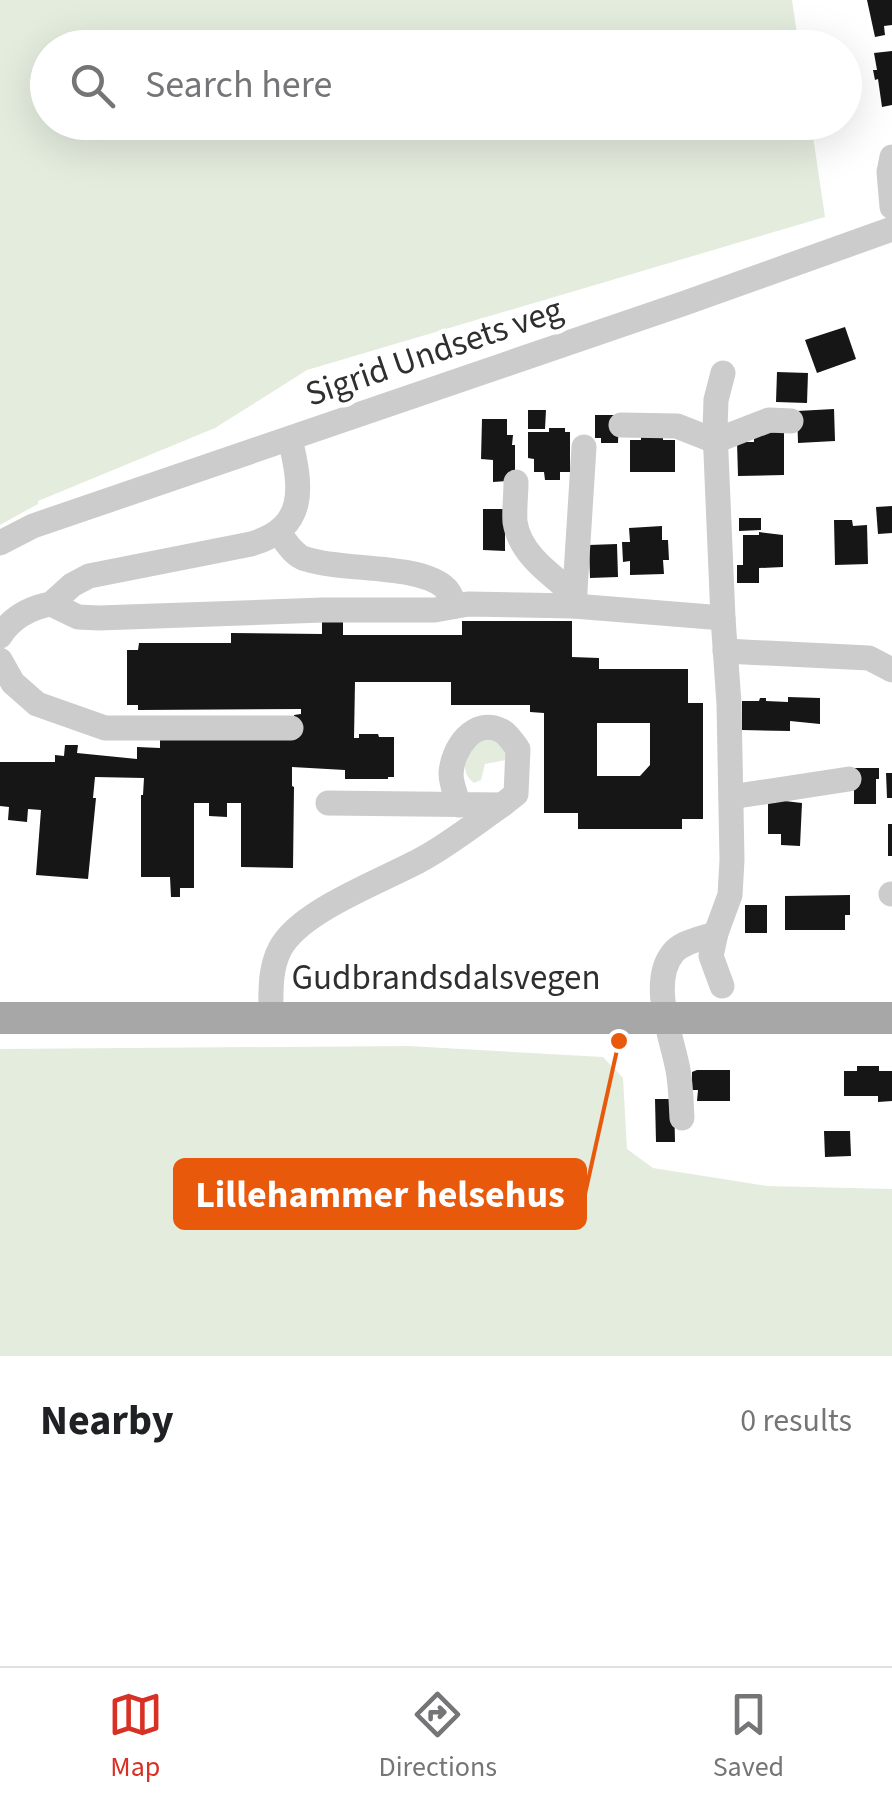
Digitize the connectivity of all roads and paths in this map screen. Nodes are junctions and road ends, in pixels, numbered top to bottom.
1 (892, 157) edge
2 (892, 207) edge
3 (892, 228) edge
4 (722, 373) dead end
5 (791, 422) dead end
6 (622, 424) dead end
7 (290, 439) junction
8 (715, 441) junction
9 (584, 447) dead end
10 (516, 482) dead end
11 (279, 533) junction
12 (0, 543) edge
13 (574, 601) junction
14 (52, 604) junction
15 (455, 606) junction
16 (722, 618) junction
17 (0, 636) edge
18 (725, 652) junction
19 (0, 660) edge
20 (892, 670) edge
21 (290, 728) dead end
22 (849, 780) dead end
23 (731, 797) junction
24 (328, 803) dead end
25 (459, 805) junction
26 (502, 805) junction
27 (716, 933) junction
28 (722, 986) dead end
29 (666, 1017) junction
30 (0, 1018) edge
31 (271, 1018) junction
32 (892, 1018) edge
33 (682, 1118) dead end

1 - 2 street
3 - 7 street, Sigrid Undsets veg
4 - 8 street
5 - 8 street
6 - 8 street
7 - 11 street
7 - 12 street, Sigrid Undsets veg
8 - 16 street
9 - 13 street
10 - 13 street
11 - 14 street
11 - 15 street
13 - 15 street
13 - 16 street
14 - 15 street
14 - 17 street
16 - 18 street
18 - 20 street
18 - 23 street
19 - 21 street
22 - 23 street
23 - 27 street
24 - 25 street
25 - 26 street
25 - 26 street
26 - 31 street
27 - 28 street
27 - 29 street
29 - 31 main road, Gudbrandsdalsvegen
29 - 32 main road, Gudbrandsdalsvegen
29 - 33 street
30 - 31 main road, Gudbrandsdalsvegen

